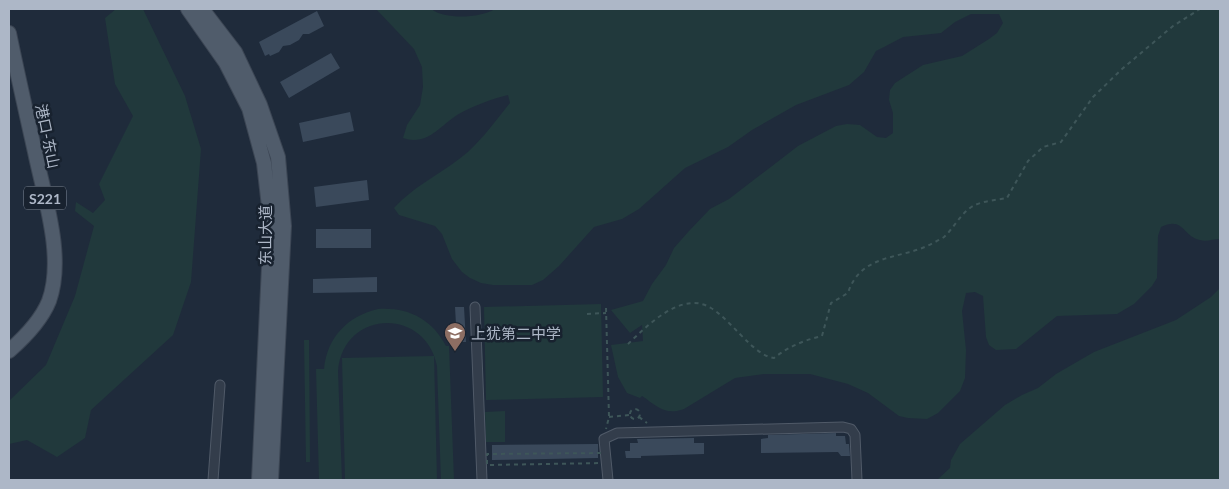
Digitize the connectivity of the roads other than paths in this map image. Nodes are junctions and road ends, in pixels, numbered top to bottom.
1 (188, 9) edge
2 (202, 9) edge
3 (9, 33) edge
4 (475, 307) dead end
5 (9, 351) edge
6 (220, 386) dead end
7 (213, 480) edge
8 (259, 480) edge
9 (271, 480) edge
10 (482, 480) edge
11 (608, 480) edge
12 (857, 480) edge

1 - 8 main road, 东山大道
2 - 9 main road, 东山大道
3 - 5 main road, 港口-东山 / S221
4 - 10 street
6 - 7 street
11 - 12 street

